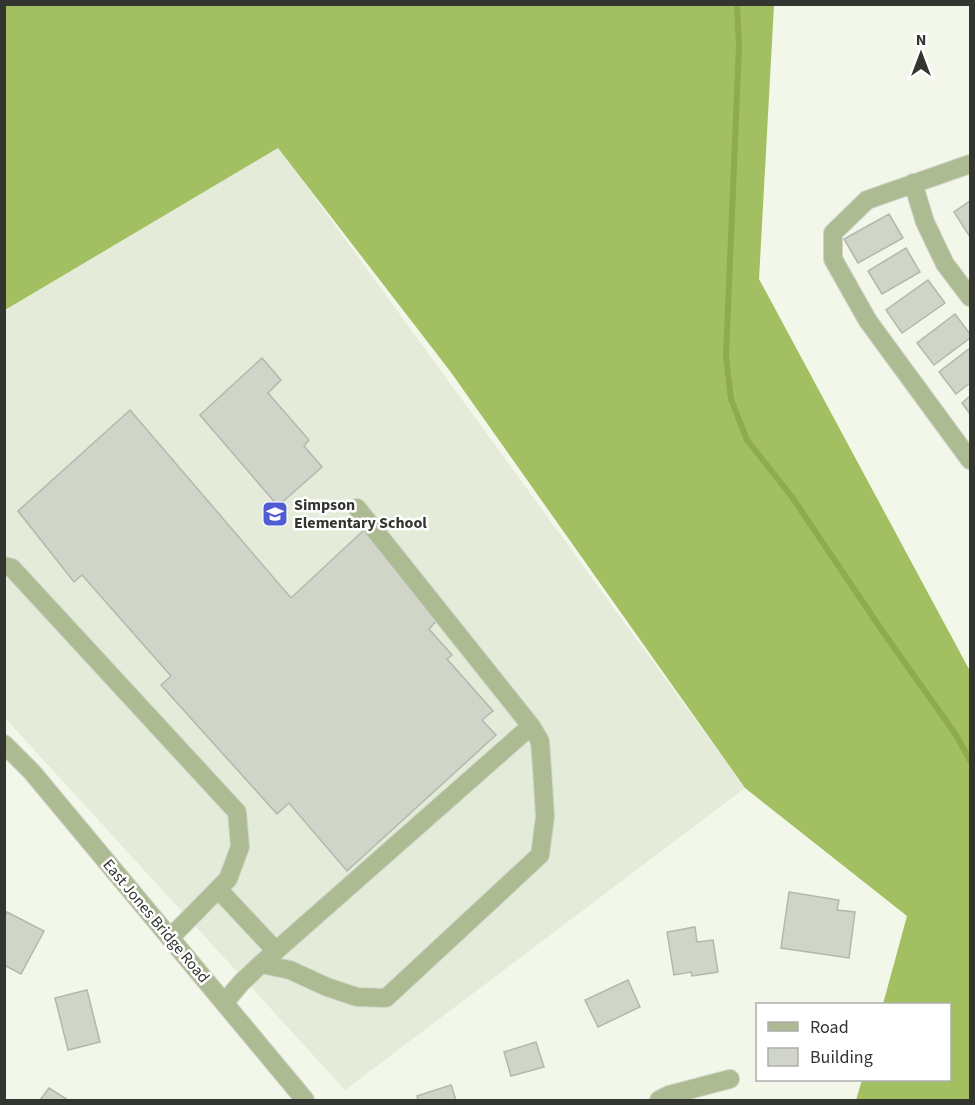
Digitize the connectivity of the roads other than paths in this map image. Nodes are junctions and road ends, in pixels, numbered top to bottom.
1 (970, 164) edge
2 (913, 183) junction
3 (970, 297) edge
4 (970, 460) edge
5 (357, 508) dead end
6 (4, 566) edge
7 (531, 726) junction
8 (4, 744) edge
9 (218, 890) junction
10 (170, 938) junction
11 (276, 951) junction
12 (261, 964) junction
13 (224, 1003) junction
14 (730, 1079) dead end
15 (305, 1100) edge
16 (659, 1101) edge

1 - 2 street
2 - 3 street
2 - 4 street
5 - 7 street
6 - 9 street
7 - 11 street
7 - 12 street
8 - 10 street, East Jones Bridge Road
9 - 10 street
9 - 11 street
10 - 13 street, East Jones Bridge Road
11 - 12 street
12 - 13 street
13 - 15 street, East Jones Bridge Road
14 - 16 street

